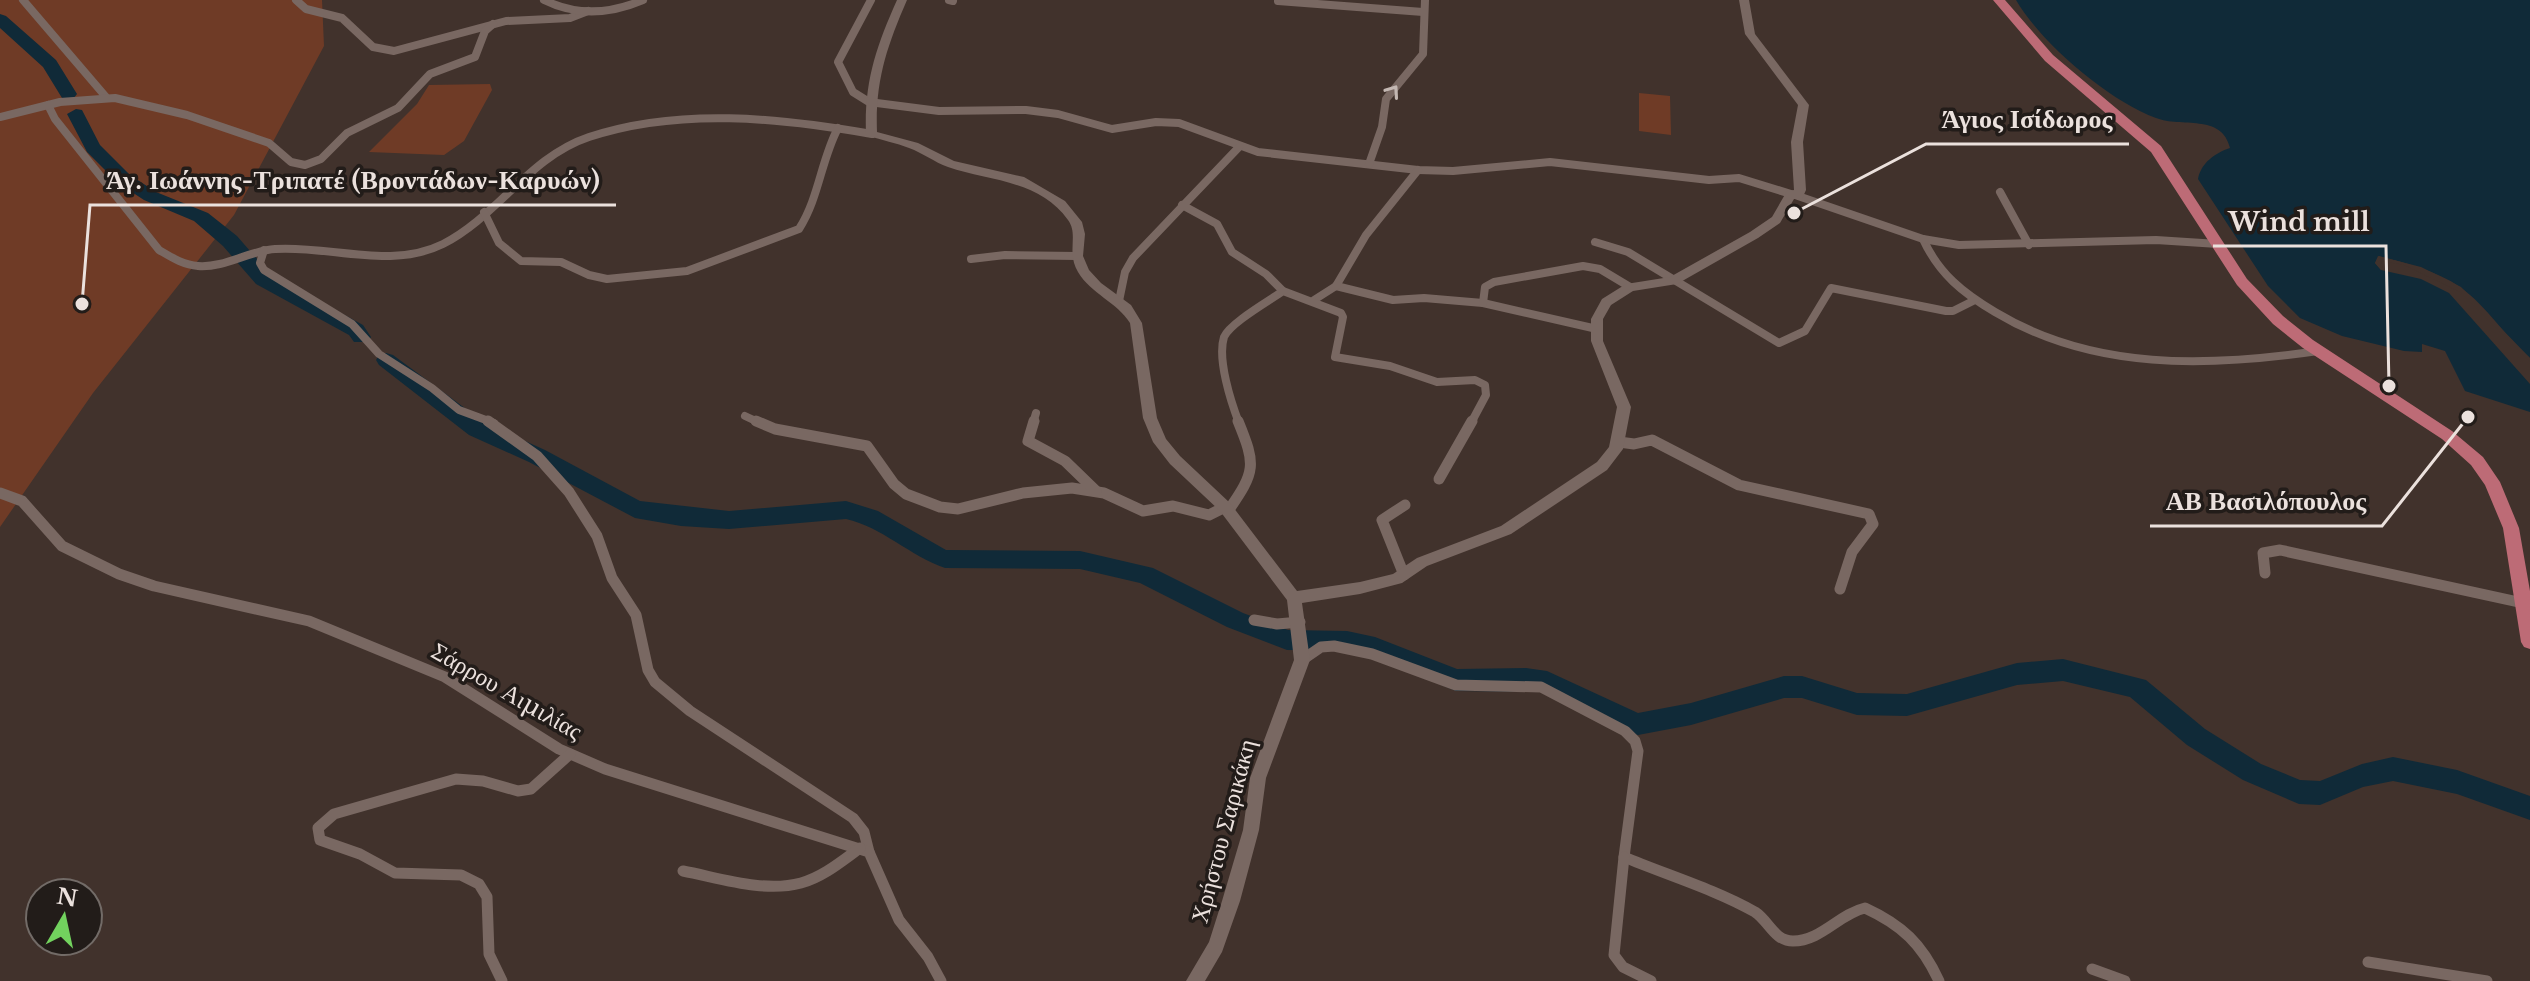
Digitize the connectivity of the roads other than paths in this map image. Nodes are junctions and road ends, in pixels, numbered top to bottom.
1 (23, 0) edge
2 (296, 0) edge
3 (544, 0) edge
4 (643, 0) edge
5 (871, 0) edge
6 (902, 0) edge
7 (1425, 0) edge
8 (1744, 0) edge
9 (1999, 0) edge
10 (2005, 0) edge
11 (1278, 1) edge
12 (588, 11) junction
13 (1423, 12) junction
14 (493, 24) junction
15 (102, 97) junction
16 (869, 102) junction
17 (48, 105) junction
18 (0, 117) edge
19 (838, 128) junction
20 (872, 134) junction
21 (1239, 147) junction
22 (1369, 164) junction
23 (1418, 170) junction
24 (2000, 192) dead end
25 (1794, 195) junction
26 (1182, 205) junction
27 (484, 212) junction
28 (1923, 239) junction
29 (1595, 242) dead end
30 (2218, 244) junction
31 (2029, 245) junction
32 (259, 251) junction
33 (1077, 256) junction
34 (971, 259) dead end
35 (1673, 281) junction
36 (1336, 286) junction
37 (1630, 287) junction
38 (1283, 291) junction
39 (2258, 297) junction
40 (1314, 300) junction
41 (1975, 300) junction
42 (1119, 301) junction
43 (1483, 303) junction
44 (1597, 329) junction
45 (2318, 351) junction
46 (1036, 413) dead end
47 (745, 416) dead end
48 (1619, 442) junction
49 (1439, 479) dead end
50 (1096, 491) junction
51 (0, 493) edge
52 (1405, 505) dead end
53 (1226, 509) junction
54 (2265, 573) dead end
55 (1404, 575) junction
56 (1840, 589) dead end
57 (1294, 598) junction
58 (2523, 603) junction
59 (1254, 620) dead end
60 (1301, 641) junction
61 (2530, 642) edge
62 (570, 754) junction
63 (865, 850) junction
64 (1624, 857) junction
65 (683, 871) dead end
66 (2368, 962) dead end
67 (2092, 969) dead end
68 (502, 981) edge
69 (941, 981) edge
70 (1195, 981) edge
71 (1651, 981) edge
72 (1939, 981) edge
73 (2125, 981) edge
74 (2487, 981) edge

1 - 15 street
2 - 14 street
3 - 12 street
4 - 12 street
5 - 16 street
6 - 16 main road
7 - 13 street
8 - 25 main road
9 - 30 main road
10 - 39 main road
11 - 13 street
12 - 14 street
22 -> 13 street
14 - 15 street
15 - 17 street
16 - 20 main road
16 - 21 street
17 - 18 street
17 - 32 street
19 - 20 street
19 - 27 street
19 - 27 street
20 - 33 main road
21 - 22 street
21 - 26 street
22 - 23 street
23 - 25 street
23 - 36 street
24 - 31 street
25 - 28 street
25 - 35 main road
26 - 38 street
26 - 42 street
27 - 32 street
28 - 31 street
28 - 41 street
29 - 35 street
30 - 31 street
30 - 39 main road
32 - 63 street
33 - 34 street
33 - 42 main road
35 - 37 main road
35 - 41 street
36 - 40 street
36 - 43 street
37 - 43 street
37 - 44 main road
38 - 40 street
38 - 53 street
39 - 45 main road
40 - 49 street
41 - 45 street
42 - 53 main road
43 - 44 street
44 - 48 main road
45 - 58 main road
46 - 50 street
47 - 50 street
48 - 55 main road
48 - 56 street
50 - 53 street
51 - 62 street, Σάρρου Αιμιλίας
52 - 55 street
53 - 57 main road
54 - 58 street
55 - 57 main road
57 - 60 main road
58 - 61 main road
59 - 60 street
60 - 64 street
60 - 70 main road, Χρήστου Σαρικάκη
62 - 63 street, Σάρρου Αιμιλίας
62 - 68 street
63 - 65 street
63 - 69 street
64 - 71 street
64 - 72 street
66 - 74 street
67 - 73 street

